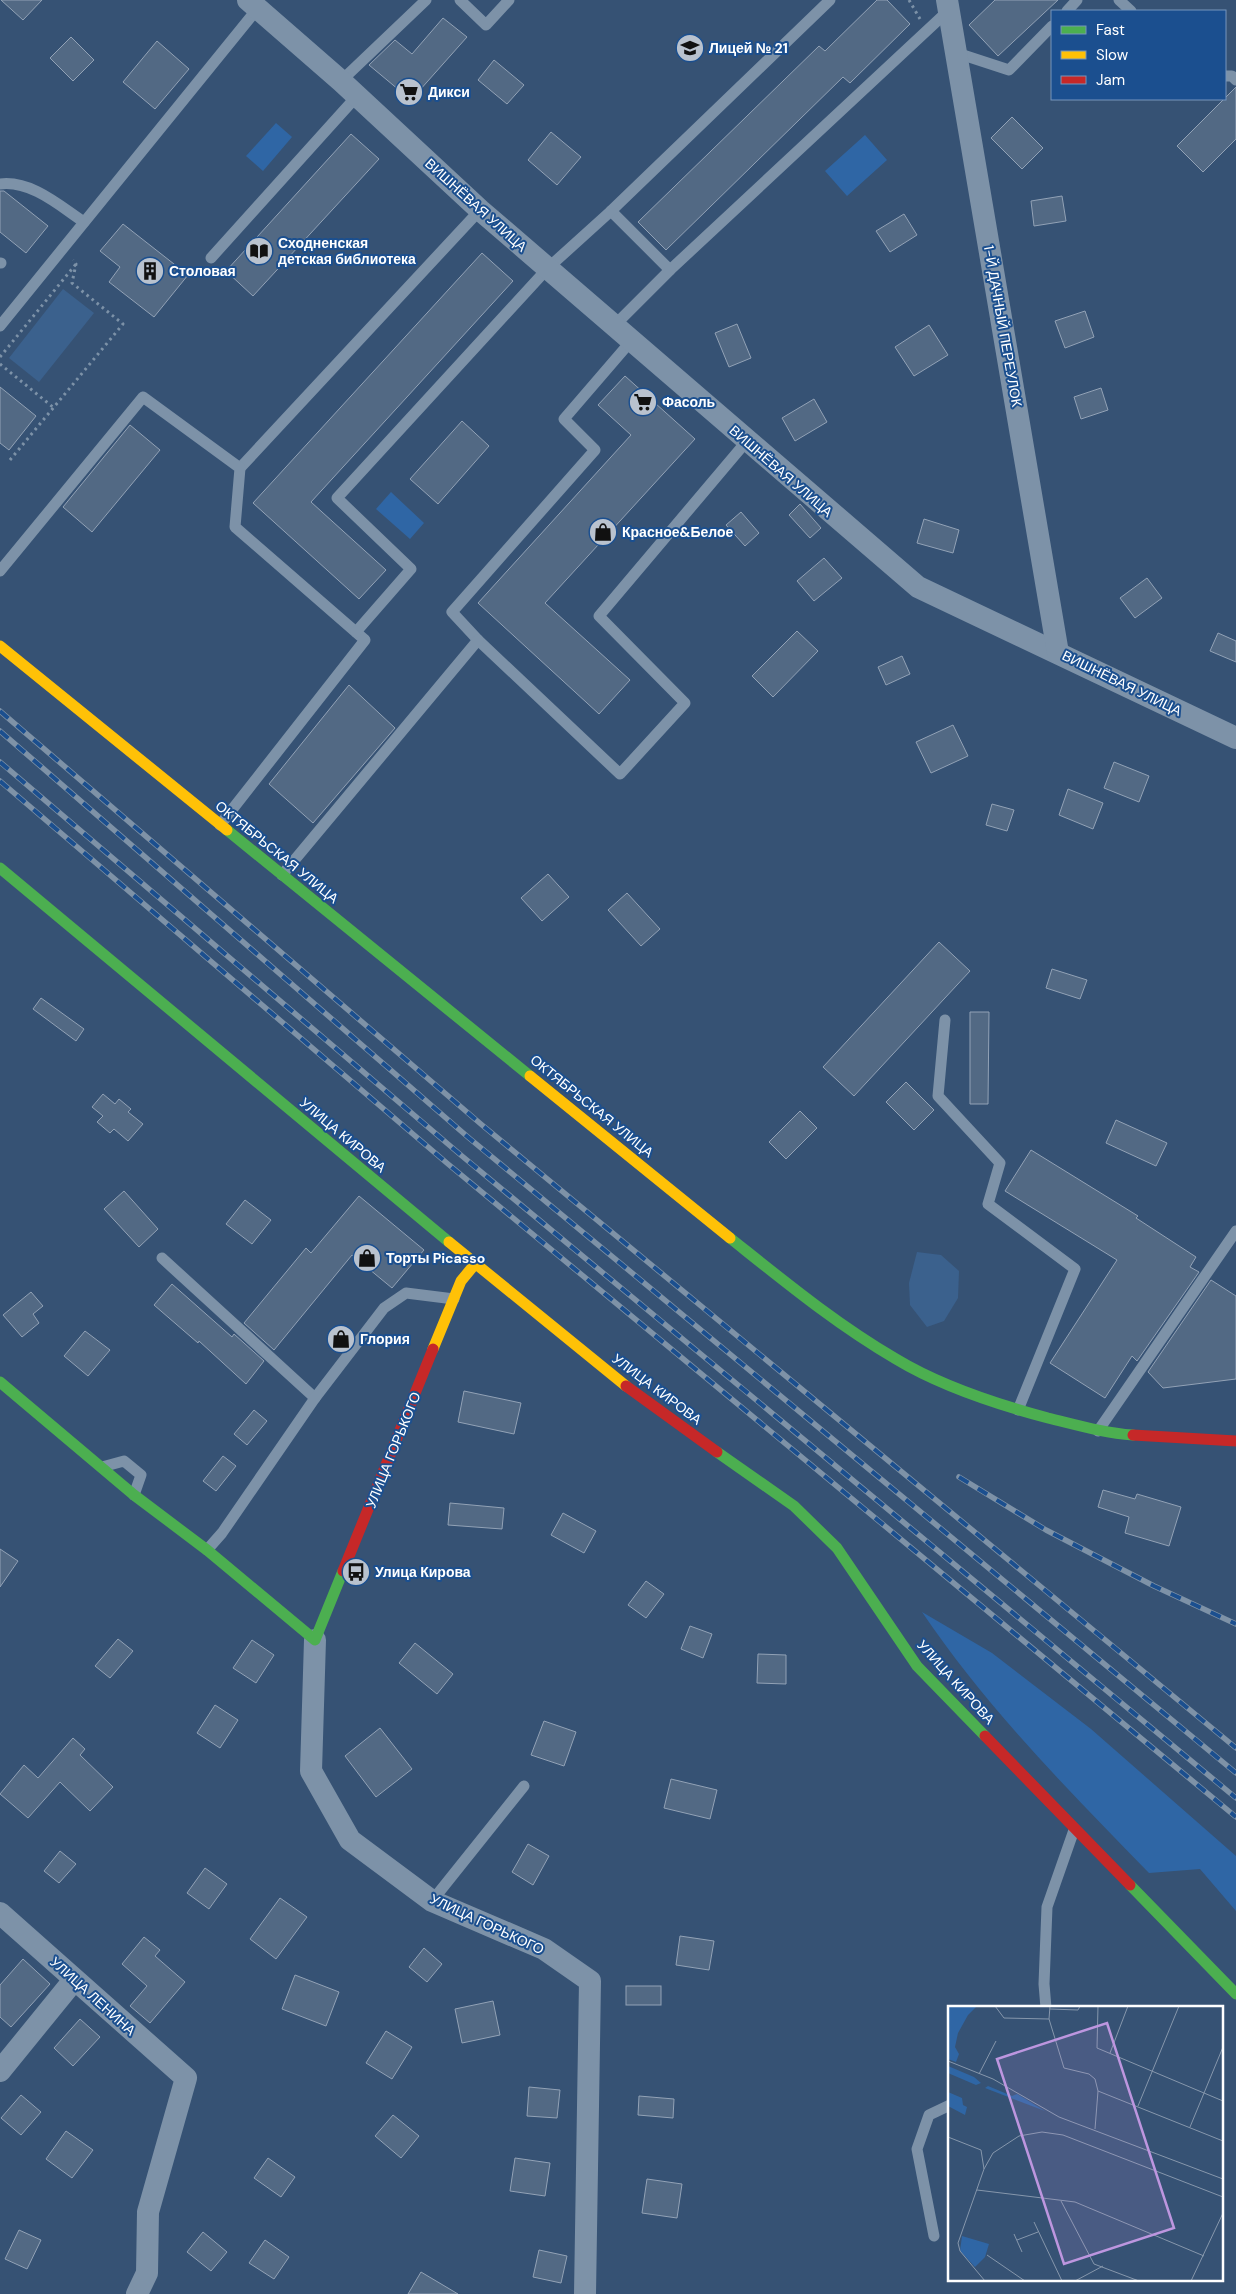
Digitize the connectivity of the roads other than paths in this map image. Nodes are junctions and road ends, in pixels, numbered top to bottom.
1 (426, 0) edge
2 (460, 0) edge
3 (509, 0) edge
4 (830, 0) edge
5 (1077, 0) edge
6 (1119, 0) edge
7 (253, 4) edge
8 (948, 5) edge
9 (1067, 10) edge
10 (1130, 10) edge
11 (1051, 27) edge
12 (957, 53) junction
13 (341, 81) junction
14 (358, 96) junction
15 (0, 184) edge
16 (480, 210) junction
17 (611, 211) junction
18 (84, 222) junction
19 (211, 258) dead end
20 (548, 268) junction
21 (670, 270) junction
22 (0, 326) edge
23 (614, 326) junction
24 (632, 340) junction
25 (746, 442) junction
26 (240, 468) junction
27 (0, 571) edge
28 (356, 632) junction
29 (478, 640) junction
30 (0, 646) edge
31 (1058, 653) junction
32 (1236, 738) edge
33 (220, 825) junction
34 (0, 868) edge
35 (282, 875) junction
36 (945, 1020) dead end
37 (1236, 1230) edge
38 (162, 1258) dead end
39 (475, 1264) junction
40 (454, 1299) junction
41 (0, 1382) edge
42 (315, 1398) junction
43 (1018, 1410) junction
44 (1098, 1432) junction
45 (1236, 1441) edge
46 (101, 1467) junction
47 (134, 1495) junction
48 (206, 1550) junction
49 (314, 1640) junction
50 (524, 1786) dead end
51 (1075, 1828) junction
52 (432, 1901) junction
53 (0, 1913) edge
54 (74, 1980) junction
55 (1236, 1994) edge
56 (1046, 2006) edge
57 (0, 2071) edge
58 (948, 2105) edge
59 (934, 2236) dead end
60 (137, 2294) edge
61 (585, 2294) edge

1 - 13 lane
2 - 3 lane
4 - 17 lane
5 - 9 lane
6 - 10 lane
7 - 13 street, ВИШНЁВАЯ УЛИЦА
7 - 18 lane
8 - 12 street, 1-Й ДАЧНЫЙ ПЕРЕУЛОК
8 - 21 lane
11 - 12 lane
12 - 31 street, 1-Й ДАЧНЫЙ ПЕРЕУЛОК
13 - 14 street, ВИШНЁВАЯ УЛИЦА
14 - 16 street, ВИШНЁВАЯ УЛИЦА
14 - 19 lane
15 - 18 lane
16 - 20 street, ВИШНЁВАЯ УЛИЦА
16 - 26 lane
17 - 20 lane
17 - 21 lane
18 - 22 lane
20 - 23 street, ВИШНЁВАЯ УЛИЦА
20 - 28 lane
21 - 23 lane
23 - 24 street, ВИШНЁВАЯ УЛИЦА
24 - 25 street, ВИШНЁВАЯ УЛИЦА
24 - 29 lane
25 - 29 lane
25 - 31 street, ВИШНЁВАЯ УЛИЦА
26 - 27 lane
26 - 28 lane
28 - 33 lane
29 - 35 lane
30 - 33 street, ОКТЯБРЬСКАЯ УЛИЦА
31 - 32 street, ВИШНЁВАЯ УЛИЦА
33 - 35 street, ОКТЯБРЬСКАЯ УЛИЦА
34 - 39 street, УЛИЦА КИРОВА
35 - 43 street, ОКТЯБРЬСКАЯ УЛИЦА
36 - 43 lane
37 - 44 lane
38 - 42 lane
39 - 40 street, УЛИЦА ГОРЬКОГО
39 - 51 street, УЛИЦА КИРОВА
40 - 42 lane
40 - 49 street, УЛИЦА ГОРЬКОГО
41 - 46 street
42 - 48 lane
43 - 44 street, ОКТЯБРЬСКАЯ УЛИЦА
44 - 45 street, ОКТЯБРЬСКАЯ УЛИЦА
46 - 47 street
46 - 47 lane
47 - 48 street
48 - 49 street
49 - 52 street, УЛИЦА ГОРЬКОГО
50 - 52 lane
51 - 55 street, УЛИЦА КИРОВА
51 - 56 lane
52 - 61 street, УЛИЦА ГОРЬКОГО
53 - 54 street, УЛИЦА ЛЕНИНА
54 - 57 street
54 - 60 street, УЛИЦА ЛЕНИНА
58 - 59 lane

